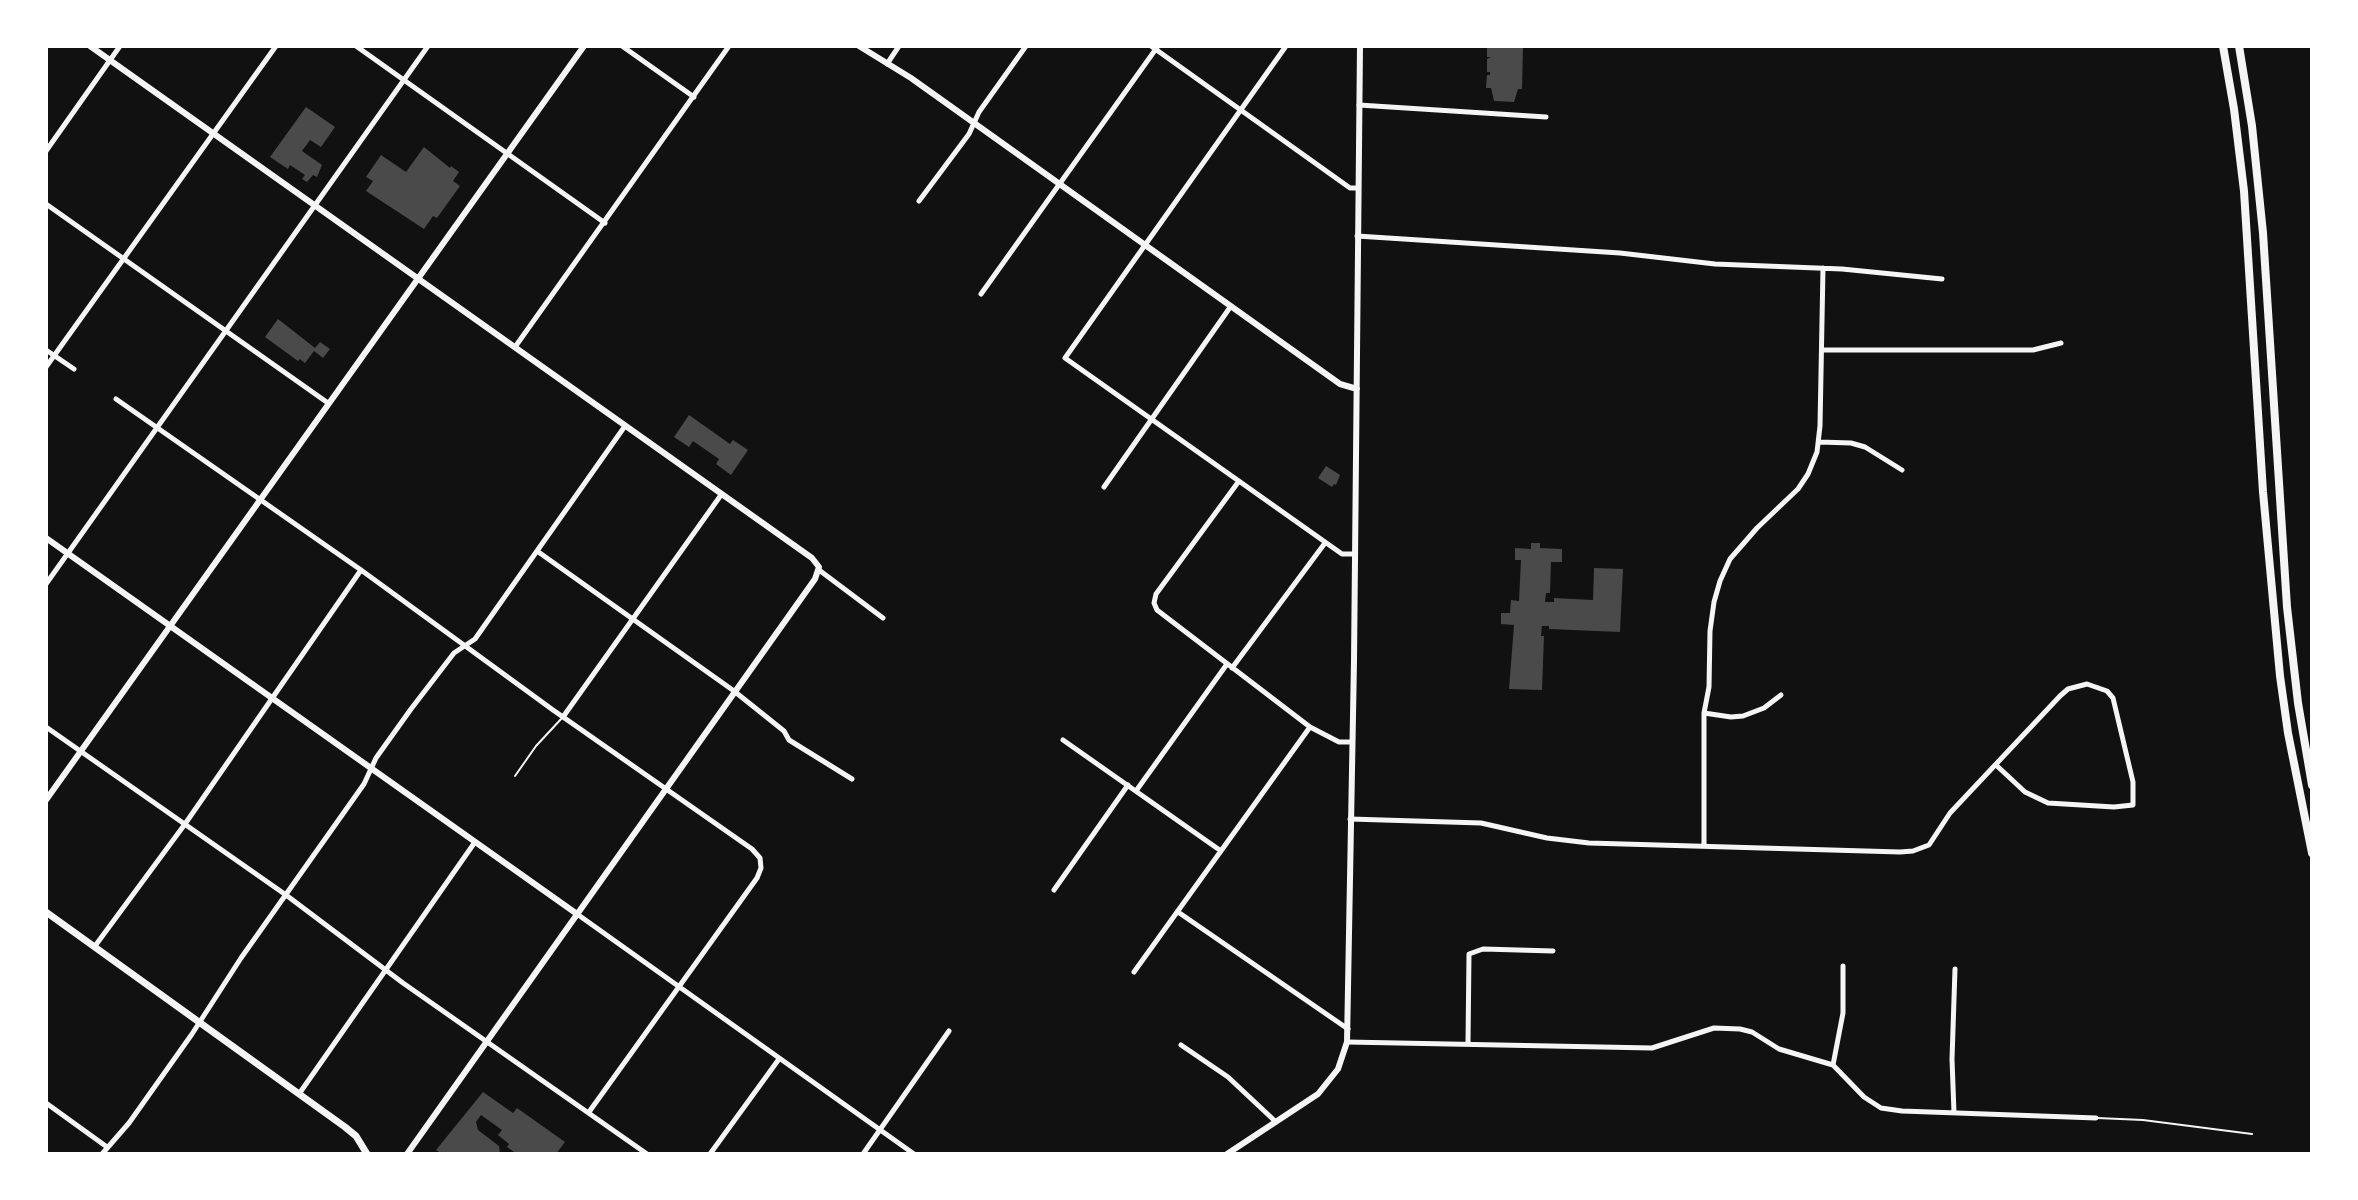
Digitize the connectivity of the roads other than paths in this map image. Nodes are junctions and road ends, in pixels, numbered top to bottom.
1 (90, 46) edge
2 (120, 46) edge
3 (276, 46) edge
4 (356, 46) edge
5 (428, 46) edge
6 (584, 46) edge
7 (622, 46) edge
8 (729, 46) edge
9 (859, 46) edge
10 (899, 46) edge
11 (1026, 46) edge
12 (1286, 46) edge
13 (1360, 46) edge
14 (2223, 46) edge
15 (2239, 46) edge
16 (1155, 47) edge
17 (110, 61) junction
18 (887, 64) junction
19 (405, 80) junction
20 (694, 97) junction
21 (1359, 105) junction
22 (1241, 110) junction
23 (1546, 117) dead end
24 (973, 123) junction
25 (213, 133) junction
26 (46, 151) edge
27 (507, 153) junction
28 (1058, 183) junction
29 (1357, 188) junction
30 (919, 201) dead end
31 (46, 204) edge
32 (315, 205) junction
33 (605, 223) junction
34 (1357, 236) junction
35 (1146, 246) junction
36 (123, 258) junction
37 (1823, 268) junction
38 (418, 279) junction
39 (1942, 279) dead end
40 (981, 294) dead end
41 (1231, 306) junction
42 (226, 331) junction
43 (2061, 343) dead end
44 (515, 347) junction
45 (46, 350) edge
46 (1822, 350) junction
47 (54, 356) junction
48 (46, 367) edge
49 (74, 369) dead end
50 (1357, 389) junction
51 (116, 399) dead end
52 (328, 403) junction
53 (1151, 418) junction
54 (625, 426) junction
55 (157, 428) junction
56 (1819, 442) junction
57 (1902, 470) dead end
58 (1239, 481) junction
59 (1104, 487) dead end
60 (721, 495) junction
61 (260, 499) junction
62 (46, 538) edge
63 (1325, 543) junction
64 (537, 551) junction
65 (68, 553) junction
66 (1355, 554) junction
67 (361, 570) junction
68 (819, 570) junction
69 (46, 584) edge
70 (883, 618) dead end
71 (632, 621) junction
72 (170, 626) junction
73 (465, 645) junction
74 (1229, 666) junction
75 (734, 691) junction
76 (1781, 695) dead end
77 (273, 699) junction
78 (1704, 713) junction
79 (563, 717) junction
80 (46, 727) edge
81 (1310, 727) junction
82 (1063, 740) dead end
83 (1351, 742) junction
84 (80, 751) junction
85 (1996, 765) junction
86 (373, 770) junction
87 (515, 776) dead end
88 (852, 779) dead end
89 (1128, 785) junction
90 (2312, 785) edge
91 (664, 788) junction
92 (1136, 791) junction
93 (46, 800) edge
94 (1350, 819) junction
95 (185, 824) junction
96 (475, 842) junction
97 (1704, 846) junction
98 (1221, 851) junction
99 (2312, 853) edge
100 (1054, 890) dead end
101 (286, 895) junction
102 (46, 912) edge
103 (1178, 912) junction
104 (577, 914) junction
105 (95, 946) junction
106 (1553, 951) dead end
107 (1843, 966) dead end
108 (385, 968) junction
109 (1955, 969) dead end
110 (1134, 972) dead end
111 (679, 987) junction
112 (198, 1022) junction
113 (1348, 1029) junction
114 (949, 1031) dead end
115 (487, 1041) junction
116 (1347, 1042) junction
117 (1468, 1043) junction
118 (1181, 1045) dead end
119 (779, 1059) junction
120 (1833, 1065) junction
121 (299, 1094) junction
122 (46, 1103) edge
123 (589, 1112) junction
124 (1954, 1113) junction
125 (2096, 1118) joint
126 (1276, 1122) junction
127 (880, 1129) junction
128 (2252, 1134) dead end
129 (107, 1147) junction
130 (102, 1154) edge
131 (367, 1154) edge
132 (407, 1154) edge
133 (647, 1154) edge
134 (710, 1154) edge
135 (863, 1154) edge
136 (914, 1154) edge
137 (1227, 1154) edge

1 - 17 street
2 - 17 street
3 - 25 street
4 - 19 street
5 - 19 street
6 - 27 street
7 - 20 street
8 - 20 street
9 - 18 street
10 - 18 street
11 - 24 street
12 - 22 street
13 - 21 street
14 - 99 highway
15 - 90 highway
16 - 22 street
16 - 28 street
17 - 25 street
17 - 26 street
18 - 24 street
19 - 27 street
19 - 32 street
20 - 33 street
21 - 23 street
21 - 29 street
22 - 29 street
22 - 35 street
24 - 28 street
24 - 30 street
25 - 32 street
25 - 36 street
27 - 33 street
27 - 38 street
28 - 35 street
28 - 40 street
29 - 34 street
31 - 36 street
32 - 38 street
32 - 42 street
33 - 44 street
34 - 37 street
34 - 50 street
35 - 41 street
35 - 53 street
36 - 42 street
36 - 47 street
37 - 39 street
37 - 46 street
38 - 44 street
38 - 52 street
41 - 50 street
41 - 53 street
42 - 52 street
42 - 55 street
43 - 46 street
44 - 54 street
45 - 47 street
46 - 56 street
47 - 48 street
47 - 49 street
50 - 66 street
51 - 55 street
52 - 61 street
53 - 58 street
53 - 59 street
54 - 60 street
54 - 64 street
55 - 61 street
55 - 65 street
56 - 57 street
56 - 78 street
58 - 63 street
58 - 74 street
60 - 68 street
60 - 71 street
61 - 67 street
61 - 72 street
62 - 65 street
63 - 66 street
63 - 74 street
64 - 71 street
64 - 73 street
65 - 69 street
65 - 72 street
66 - 83 street
67 - 73 street
67 - 77 street
68 - 70 street
68 - 75 street
71 - 75 street
71 - 79 street
72 - 77 street
72 - 84 street
73 - 79 street
73 - 86 street
74 - 81 street
74 - 92 street
75 - 88 street
75 - 91 street
76 - 78 street
77 - 86 street
77 - 95 street
78 - 97 street
79 - 87 lane
79 - 91 street
80 - 84 street
81 - 83 street
81 - 98 street
82 - 89 street
83 - 94 street
84 - 93 street
84 - 95 street
85 - 85 street
85 - 97 street
86 - 96 street
86 - 101 street
89 - 92 street
89 - 100 street
91 - 104 street
91 - 111 street
92 - 98 street
94 - 97 street
94 - 113 street
95 - 101 street
95 - 105 street
96 - 104 street
96 - 108 street
98 - 103 street
101 - 108 street
101 - 112 street
102 - 105 main road
103 - 110 street
103 - 113 street
104 - 111 street
104 - 115 street
105 - 112 main road
106 - 117 street
107 - 120 street
108 - 115 street
108 - 121 street
109 - 124 street
111 - 119 street
111 - 123 street
112 - 121 main road
112 - 129 street
113 - 116 street
114 - 127 street
115 - 123 street
115 - 132 street
116 - 117 street
116 - 126 street
117 - 120 street
118 - 126 street
119 - 127 street
119 - 134 street
120 - 124 street
121 - 131 main road
122 - 129 street
123 - 133 street
124 - 125 street
125 - 128 lane
126 - 137 street
127 - 135 street
127 - 136 street
129 - 130 street

